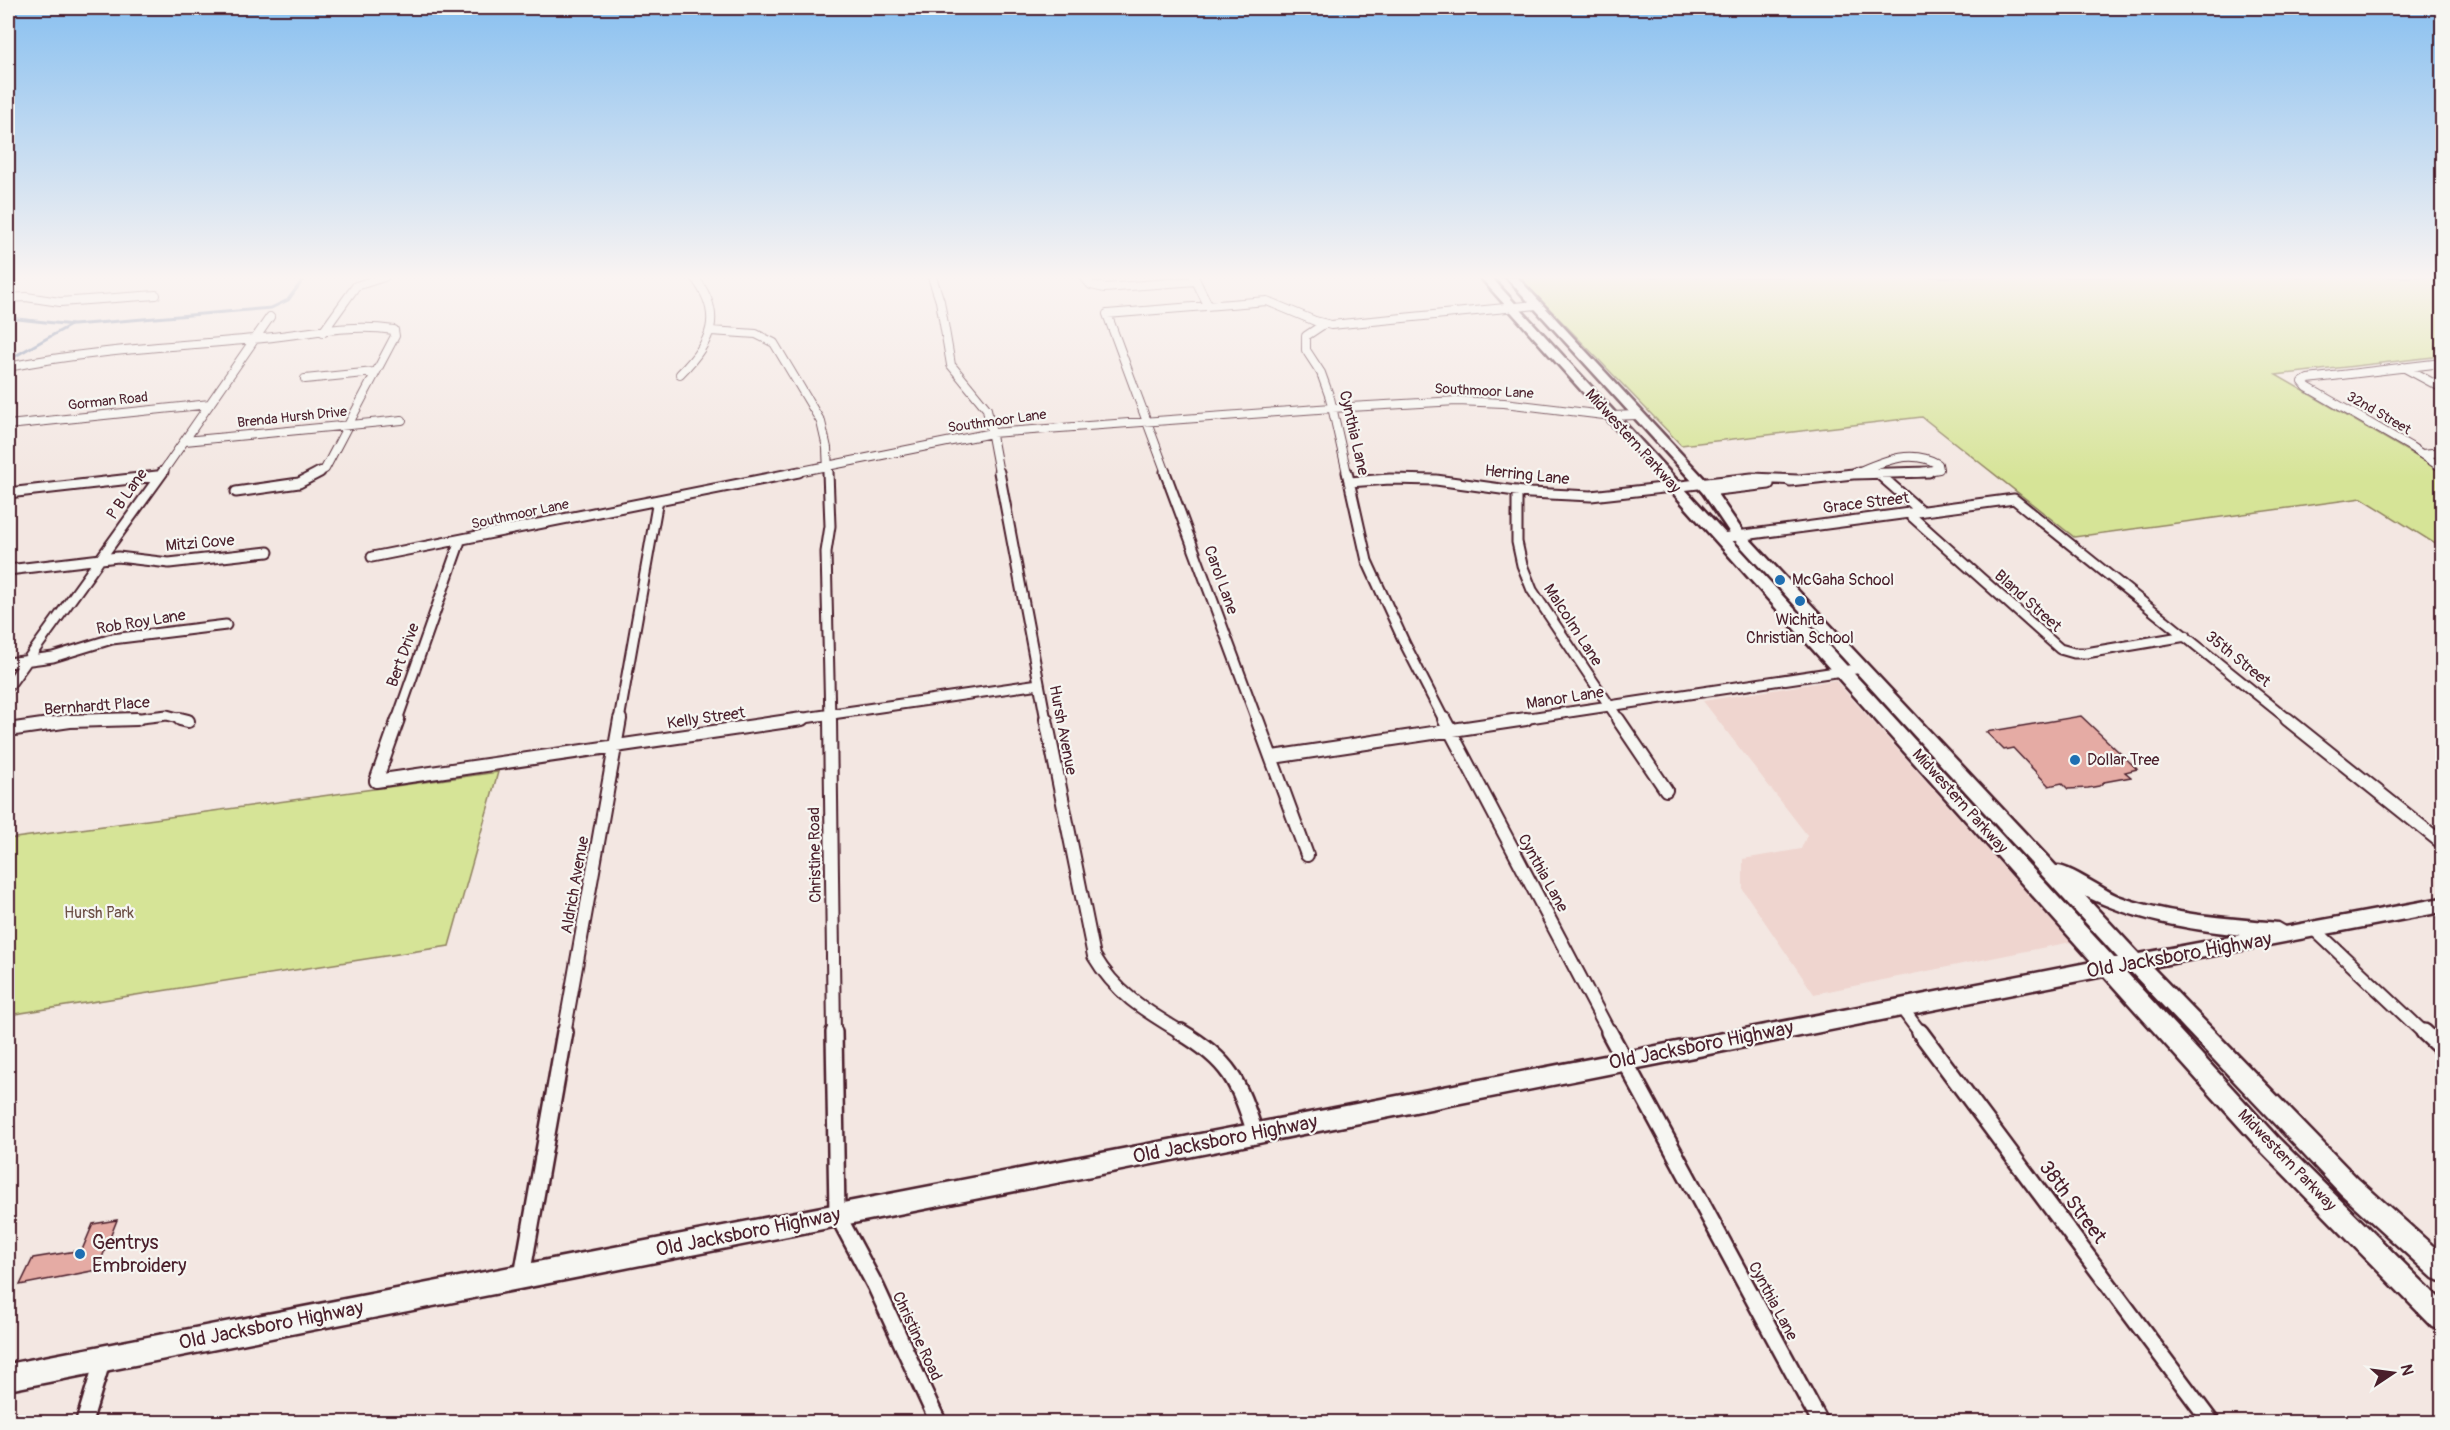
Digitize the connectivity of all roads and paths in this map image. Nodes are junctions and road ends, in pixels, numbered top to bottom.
1 (207, 344) edge
2 (253, 344) edge
3 (390, 344) edge
4 (705, 344) edge
5 (774, 344) edge
6 (947, 344) edge
7 (1118, 344) edge
8 (1305, 344) edge
9 (1546, 344) edge
10 (1572, 344) edge
11 (2442, 363) edge
12 (8, 367) edge
13 (2403, 367) junction
14 (374, 372) junction
15 (680, 374) dead end
16 (305, 379) dead end
17 (2442, 388) edge
18 (210, 404) junction
19 (1332, 408) junction
20 (1636, 415) junction
21 (1612, 416) junction
22 (402, 420) dead end
23 (1146, 421) junction
24 (8, 424) edge
25 (346, 425) junction
26 (992, 433) junction
27 (185, 441) junction
28 (2442, 452) edge
29 (2422, 454) junction
30 (828, 466) junction
31 (2442, 468) edge
32 (1853, 474) junction
33 (1880, 475) junction
34 (158, 476) junction
35 (1349, 482) junction
36 (1676, 487) junction
37 (1705, 487) junction
38 (1517, 491) junction
39 (236, 492) dead end
40 (8, 493) edge
41 (2014, 499) joint
42 (658, 500) junction
43 (1921, 511) junction
44 (1908, 513) junction
45 (1739, 536) junction
46 (1722, 538) junction
47 (460, 541) junction
48 (267, 552) dead end
49 (372, 557) dead end
50 (99, 559) junction
51 (8, 570) edge
52 (226, 625) dead end
53 (2186, 636) junction
54 (26, 661) junction
55 (8, 663) edge
56 (1862, 668) junction
57 (1842, 671) junction
58 (1039, 684) junction
59 (8, 687) edge
60 (1608, 707) junction
61 (830, 715) junction
62 (188, 720) dead end
63 (8, 730) edge
64 (1449, 731) junction
65 (614, 747) junction
66 (1273, 758) junction
67 (376, 781) joint
68 (1666, 790) dead end
69 (2442, 843) edge
70 (2032, 853) junction
71 (1307, 855) dead end
72 (2442, 906) edge
73 (2307, 932) junction
74 (2134, 962) junction
75 (2109, 967) junction
76 (1901, 1007) junction
77 (2442, 1049) edge
78 (1624, 1060) junction
79 (1255, 1133) junction
80 (837, 1214) junction
81 (2442, 1270) edge
82 (522, 1276) junction
83 (2442, 1318) edge
84 (103, 1358) junction
85 (8, 1377) edge
86 (84, 1422) edge
87 (938, 1422) edge
88 (1820, 1422) edge
89 (2211, 1422) edge

1 - 12 street
2 - 18 street, P B Lane
3 - 14 street
4 - 15 street
5 - 30 street, Christine Road
6 - 26 street, Hursh Avenue
7 - 23 street, Carol Lane
8 - 19 street, Cynthia Lane
9 - 21 main road, Midwestern Parkway
10 - 20 main road, Midwestern Parkway
11 - 13 street
13 - 17 street
13 - 29 street, 32nd Street
14 - 16 street
14 - 25 street
18 - 24 street, Gorman Road
18 - 27 street, P B Lane
19 - 21 street, Southmoor Lane
19 - 23 street, Southmoor Lane
19 - 35 street, Cynthia Lane
20 - 21 street, Southmoor Lane
20 - 37 main road, Midwestern Parkway
21 - 36 main road, Midwestern Parkway
22 - 25 street, Brenda Hursh Drive
23 - 26 street, Southmoor Lane
23 - 66 street, Carol Lane
25 - 27 street, Brenda Hursh Drive
25 - 39 street
26 - 30 street, Southmoor Lane
26 - 58 street, Hursh Avenue
27 - 34 street, P B Lane
28 - 29 street
29 - 31 street, 32nd Street
30 - 42 street, Southmoor Lane
30 - 61 street, Christine Road
32 - 33 street
32 - 33 street
32 - 37 street, Herring Lane
33 - 43 street
34 - 40 street
34 - 50 street, P B Lane
35 - 38 street, Herring Lane
35 - 64 street, Cynthia Lane
36 - 37 street, Herring Lane
36 - 38 street, Herring Lane
36 - 46 main road, Midwestern Parkway
37 - 45 main road, Midwestern Parkway
38 - 60 street, Malcolm Lane
41 - 43 street, Grace Street
41 - 53 street, 35th Street
42 - 47 street, Southmoor Lane
42 - 65 street, Aldrich Avenue
43 - 44 street, Grace Street
44 - 45 street, Grace Street
44 - 53 street, Bland Street
45 - 46 street, Grace Street
45 - 56 main road, Midwestern Parkway
46 - 57 main road, Midwestern Parkway
47 - 49 street, Southmoor Lane
47 - 67 street, Bert Drive
48 - 50 street, Mitzi Cove
50 - 51 street, Mitzi Cove
50 - 54 street, P B Lane
52 - 54 street, Rob Roy Lane
53 - 69 street, 35th Street
54 - 55 street, Rob Roy Lane
54 - 59 street, P B Lane
56 - 57 street, Manor Lane
56 - 70 main road, Midwestern Parkway
57 - 60 street, Manor Lane
57 - 75 main road, Midwestern Parkway
58 - 61 street, Kelly Street
58 - 79 street, Hursh Avenue
60 - 64 street, Manor Lane
60 - 68 street, Malcolm Lane
61 - 65 street, Kelly Street
61 - 80 street, Christine Road
62 - 63 street, Bernhardt Place
64 - 66 street, Manor Lane
64 - 78 street, Cynthia Lane
65 - 67 street, Kelly Street
65 - 82 street, Aldrich Avenue
66 - 71 street, Carol Lane
70 - 73 main road
70 - 74 main road, Midwestern Parkway
72 - 73 main road, Old Jacksboro Highway
73 - 74 main road, Old Jacksboro Highway
73 - 77 street
74 - 75 main road, Old Jacksboro Highway
74 - 81 main road, Midwestern Parkway
75 - 76 main road, Old Jacksboro Highway
75 - 83 main road, Midwestern Parkway
76 - 78 main road, Old Jacksboro Highway
76 - 89 street, 38th Street
78 - 79 main road, Old Jacksboro Highway
78 - 88 street, Cynthia Lane
79 - 80 main road, Old Jacksboro Highway
80 - 82 main road, Old Jacksboro Highway
80 - 87 street, Christine Road
82 - 84 main road, Old Jacksboro Highway
84 - 85 main road, Old Jacksboro Highway
84 - 86 street

